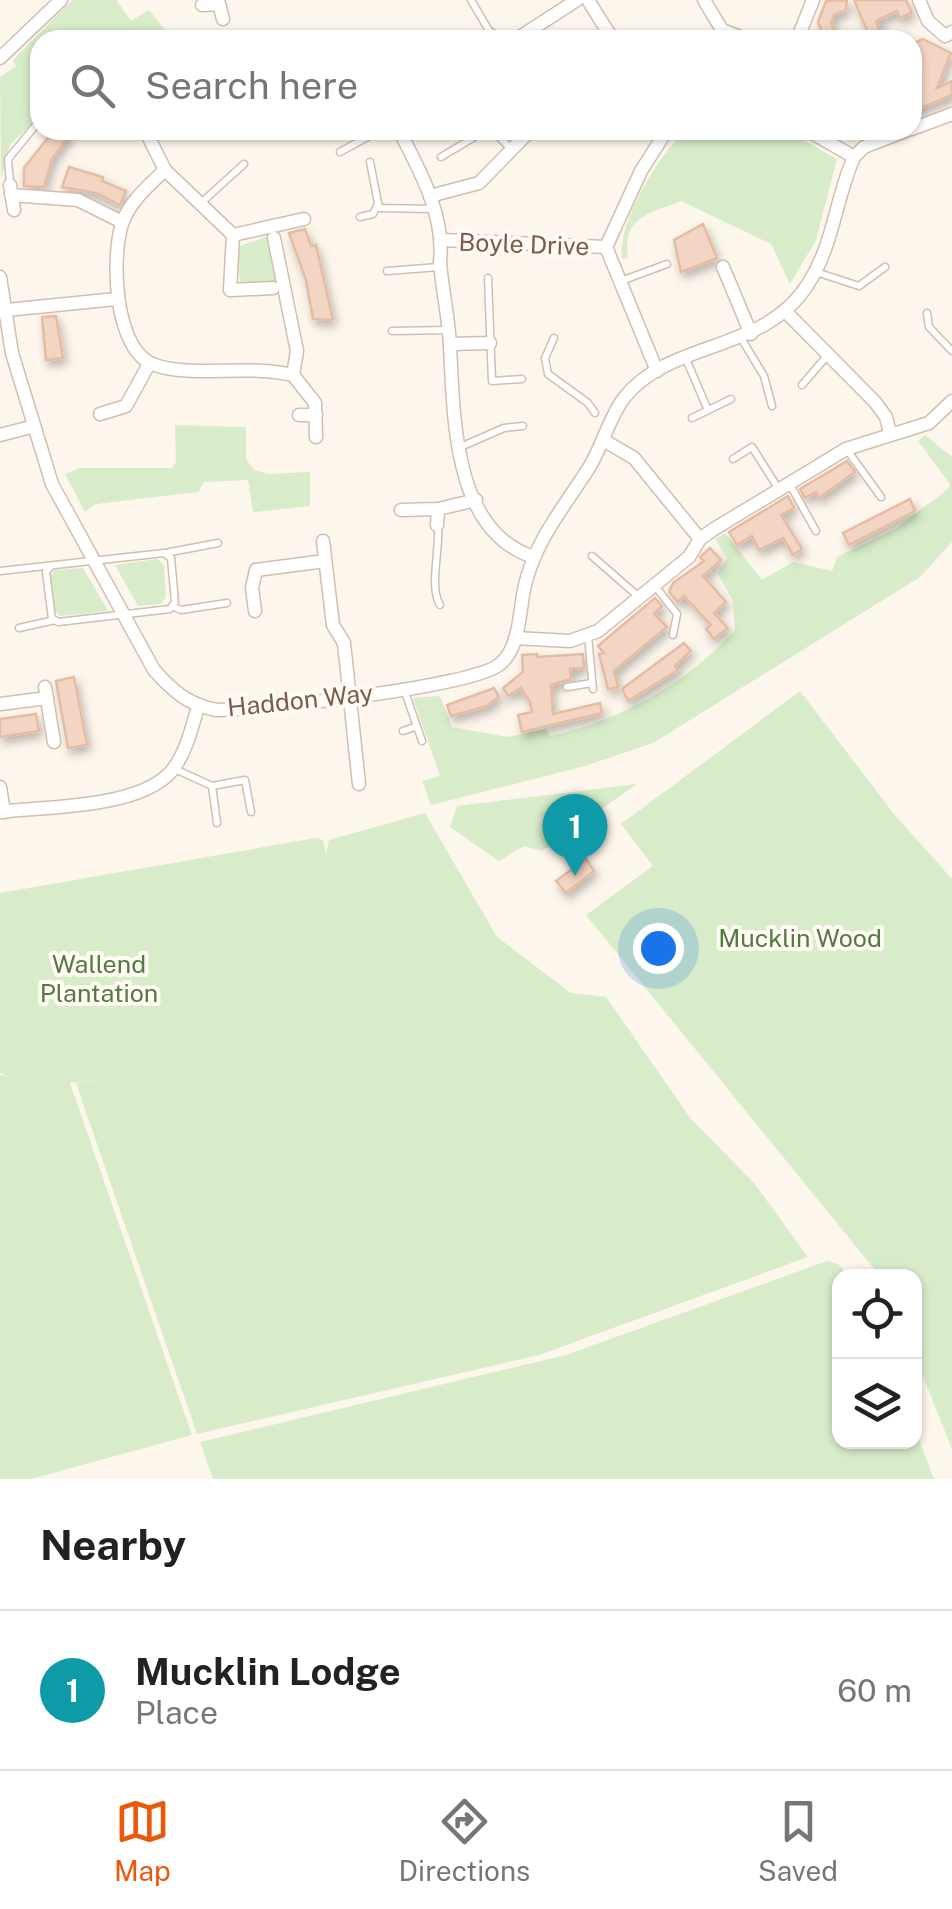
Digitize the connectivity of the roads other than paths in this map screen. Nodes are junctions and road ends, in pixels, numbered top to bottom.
1 (61, 0) edge
2 (471, 0) edge
3 (577, 0) edge
4 (588, 0) edge
5 (704, 0) edge
6 (813, 0) edge
7 (919, 0) edge
8 (220, 2) edge
9 (202, 5) dead end
10 (223, 19) dead end
11 (490, 30) edge
12 (530, 30) edge
13 (607, 30) edge
14 (722, 30) edge
15 (801, 30) edge
16 (952, 32) edge
17 (0, 58) edge
18 (950, 120) edge
19 (922, 126) edge
20 (30, 132) edge
21 (150, 140) edge
22 (362, 140) edge
23 (404, 140) edge
24 (470, 140) edge
25 (505, 140) edge
26 (525, 140) edge
27 (662, 140) edge
28 (824, 140) edge
29 (883, 140) edge
30 (340, 152) dead end
31 (520, 152) junction
32 (441, 157) dead end
33 (854, 157) junction
34 (370, 162) dead end
35 (244, 164) dead end
36 (165, 170) junction
37 (12, 197) joint
38 (432, 202) junction
39 (200, 204) junction
40 (378, 206) junction
41 (360, 217) dead end
42 (304, 219) dead end
43 (122, 222) junction
44 (233, 235) junction
45 (274, 238) dead end
46 (442, 240) junction
47 (606, 246) junction
48 (667, 264) dead end
49 (440, 267) junction
50 (722, 267) dead end
51 (885, 267) dead end
52 (387, 271) dead end
53 (815, 272) junction
54 (0, 276) edge
55 (488, 278) dead end
56 (620, 282) junction
57 (273, 288) dead end
58 (116, 299) junction
59 (7, 310) junction
60 (785, 311) junction
61 (927, 313) dead end
62 (392, 332) dead end
63 (746, 336) junction
64 (449, 337) junction
65 (554, 338) dead end
66 (490, 343) junction
67 (952, 351) edge
68 (828, 356) junction
69 (685, 358) junction
70 (148, 364) junction
71 (657, 371) junction
72 (292, 375) junction
73 (522, 379) dead end
74 (802, 385) dead end
75 (732, 399) dead end
76 (952, 401) edge
77 (772, 406) dead end
78 (707, 408) junction
79 (595, 413) joint
80 (100, 414) dead end
81 (316, 415) junction
82 (300, 416) dead end
83 (692, 418) dead end
84 (610, 422) junction
85 (522, 426) dead end
86 (31, 427) junction
87 (890, 433) junction
88 (0, 436) edge
89 (316, 438) dead end
90 (603, 440) junction
91 (457, 448) junction
92 (846, 449) junction
93 (734, 459) dead end
94 (783, 485) junction
95 (880, 497) dead end
96 (476, 500) junction
97 (438, 509) junction
98 (401, 510) dead end
99 (438, 525) joint
100 (816, 531) dead end
101 (700, 539) junction
102 (324, 541) dead end
103 (218, 544) dead end
104 (164, 553) junction
105 (592, 556) dead end
106 (533, 557) junction
107 (94, 561) junction
108 (325, 561) junction
109 (50, 566) junction
110 (0, 570) edge
111 (654, 585) junction
112 (640, 598) junction
113 (227, 603) dead end
114 (440, 605) dead end
115 (172, 606) junction
116 (255, 611) dead end
117 (122, 615) junction
118 (55, 620) junction
119 (19, 628) dead end
120 (588, 634) junction
121 (673, 635) dead end
122 (514, 638) junction
123 (567, 687) dead end
124 (404, 688) junction
125 (347, 697) junction
126 (0, 704) edge
127 (198, 707) junction
128 (417, 726) junction
129 (403, 731) dead end
130 (422, 741) dead end
131 (54, 742) dead end
132 (174, 769) junction
133 (361, 779) dead end
134 (212, 786) junction
135 (0, 787) edge
136 (2, 812) edge
137 (251, 812) dead end
138 (217, 823) dead end

1 - 17 street
2 - 11 lane
3 - 12 street
4 - 13 street
5 - 14 street
6 - 15 street
7 - 16 street
8 - 9 street
8 - 10 street
18 - 19 street
20 - 37 lane
21 - 36 street
22 - 30 lane
23 - 38 street
24 - 32 lane
25 - 31 lane
26 - 31 street
27 - 47 street
28 - 33 street
29 - 33 street
31 - 38 street
33 - 53 street
34 - 40 lane
35 - 39 lane
36 - 39 street
36 - 43 street
37 - 43 street
38 - 40 lane
38 - 46 street
39 - 44 street
40 - 41 lane
42 - 44 street
43 - 58 street
44 - 57 street
45 - 72 street
46 - 47 street, Boyle Drive
46 - 49 street
47 - 56 street
48 - 56 lane
49 - 52 lane
49 - 64 street
50 - 63 street
51 - 53 lane
53 - 60 street
54 - 59 street, Haddon Way
55 - 66 lane
56 - 71 street
58 - 59 street
58 - 70 street
59 - 86 street, Haddon Way
60 - 63 street
60 - 68 street
61 - 67 lane
62 - 64 lane
63 - 69 street
63 - 77 lane
64 - 66 street
64 - 91 street
65 - 79 lane
66 - 73 lane
68 - 74 lane
68 - 87 street
69 - 71 street
69 - 78 lane
70 - 72 street
70 - 80 street
71 - 84 street
72 - 81 street
75 - 78 lane
76 - 87 street
78 - 83 lane
79 - 84 street
81 - 82 street
81 - 89 street
84 - 90 street
85 - 91 lane
86 - 88 street
86 - 107 street, Haddon Way
87 - 92 street
90 - 101 street
90 - 106 street
91 - 96 street
92 - 94 street
92 - 95 lane
93 - 94 lane
94 - 100 lane
94 - 101 street
96 - 97 street
96 - 106 street
97 - 98 street
97 - 99 street
99 - 114 lane
101 - 111 street
102 - 108 street
103 - 104 lane
104 - 107 lane
104 - 115 lane
105 - 112 lane
106 - 122 street
107 - 109 lane
107 - 117 street, Haddon Way
108 - 116 street
108 - 125 street
109 - 110 lane
109 - 118 lane
111 - 112 street
111 - 121 lane
112 - 120 street
113 - 115 lane
115 - 117 lane
117 - 118 lane
117 - 127 street, Haddon Way
118 - 119 lane
120 - 122 street
120 - 123 lane
122 - 124 street, Haddon Way
124 - 125 street, Haddon Way
124 - 128 lane
125 - 127 street, Haddon Way
125 - 133 street
126 - 131 street
127 - 132 street
128 - 129 lane
128 - 130 lane
132 - 134 lane
132 - 136 street
134 - 137 lane
134 - 138 lane
135 - 136 street

